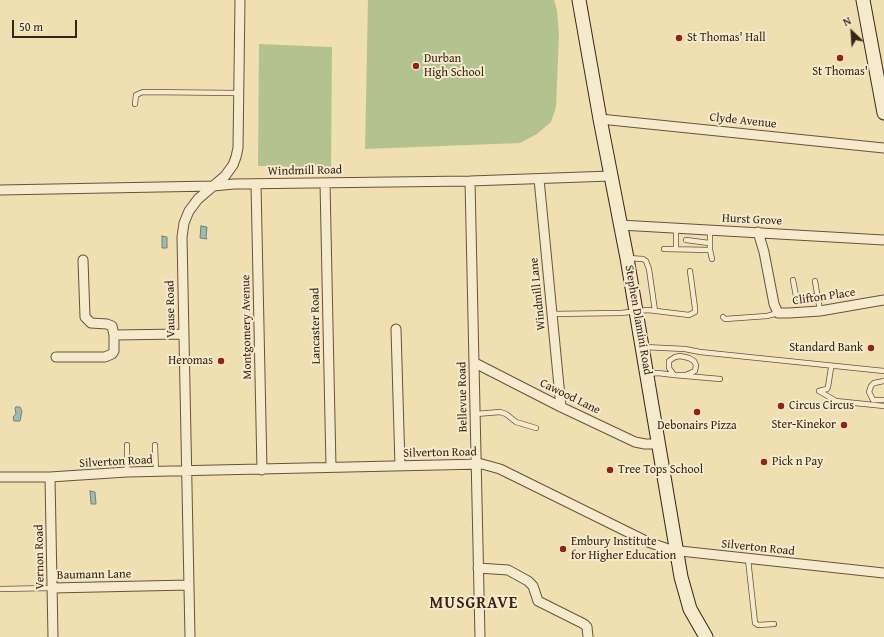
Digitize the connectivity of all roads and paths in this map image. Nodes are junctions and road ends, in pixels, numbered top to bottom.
1 (240, 0) edge
2 (579, 0) edge
3 (864, 0) edge
4 (881, 77) edge
5 (238, 92) junction
6 (135, 104) dead end
7 (884, 113) edge
8 (600, 119) junction
9 (884, 148) edge
10 (611, 176) junction
11 (539, 179) junction
12 (470, 182) junction
13 (324, 183) junction
14 (256, 184) junction
15 (213, 186) junction
16 (0, 190) edge
17 (620, 225) junction
18 (676, 228) junction
19 (710, 230) junction
20 (758, 232) junction
21 (686, 240) dead end
22 (884, 240) edge
23 (710, 243) junction
24 (664, 249) dead end
25 (676, 249) junction
26 (710, 250) junction
27 (627, 258) junction
28 (712, 259) dead end
29 (83, 260) dead end
30 (690, 271) dead end
31 (793, 280) dead end
32 (815, 281) dead end
33 (817, 296) junction
34 (884, 300) edge
35 (656, 311) junction
36 (820, 311) junction
37 (636, 312) junction
38 (778, 313) junction
39 (552, 314) junction
40 (723, 317) dead end
41 (396, 329) dead end
42 (183, 334) junction
43 (114, 335) junction
44 (642, 346) junction
45 (56, 357) dead end
46 (475, 363) junction
47 (831, 368) dead end
48 (884, 371) edge
49 (647, 374) junction
50 (674, 375) junction
51 (720, 379) dead end
52 (884, 381) edge
53 (884, 400) edge
54 (884, 406) edge
55 (561, 407) junction
56 (476, 414) junction
57 (536, 428) dead end
58 (658, 444) junction
59 (155, 445) dead end
60 (127, 446) dead end
61 (476, 463) junction
62 (400, 466) junction
63 (331, 468) junction
64 (262, 470) junction
65 (187, 471) junction
66 (127, 472) junction
67 (156, 472) junction
68 (0, 477) edge
69 (50, 477) junction
70 (676, 551) junction
71 (748, 559) junction
72 (478, 568) junction
73 (884, 573) edge
74 (189, 585) junction
75 (52, 588) junction
76 (0, 589) edge
77 (774, 624) dead end
78 (53, 637) edge
79 (190, 637) edge
80 (480, 637) edge
81 (588, 637) edge
82 (706, 637) edge

1 - 5 street, Vause Road
2 - 8 main road, Stephen Dlamini Road
3 - 4 main road
4 - 7 main road
5 - 6 lane
5 - 15 street, Vause Road
8 - 9 street, Clyde Avenue
8 - 10 main road, Stephen Dlamini Road
10 - 11 street, Windmill Road
10 - 17 main road, Stephen Dlamini Road
11 - 12 street, Windmill Road
11 - 39 street, Windmill Lane
12 - 13 street, Windmill Road
12 - 46 street, Bellevue Road
13 - 14 street, Windmill Road
13 - 63 street, Lancaster Road
14 - 15 street, Windmill Road
14 - 64 street, Montgomery Avenue
15 - 16 street, Windmill Road
15 - 42 street, Vause Road
17 - 18 street, Hurst Grove
17 - 27 main road, Stephen Dlamini Road
18 - 19 street, Hurst Grove
18 - 25 lane
19 - 20 street, Hurst Grove
19 - 23 lane
20 - 22 street, Hurst Grove
20 - 38 street, Clifton Place
21 - 23 lane
23 - 26 lane
24 - 25 lane
25 - 26 lane
26 - 28 lane
27 - 35 lane
27 - 37 main road, Stephen Dlamini Road
29 - 43 street
30 - 35 lane
31 - 33 lane
32 - 33 lane
33 - 36 lane
34 - 36 street, Clifton Place
35 - 37 lane
36 - 38 street, Clifton Place
37 - 39 lane
37 - 44 main road, Stephen Dlamini Road
38 - 40 lane
39 - 55 street, Windmill Lane
41 - 62 street
42 - 43 street
42 - 65 street, Vause Road
43 - 45 street
44 - 48 lane
44 - 49 main road, Stephen Dlamini Road
46 - 55 street, Cawood Lane
46 - 56 street, Bellevue Road
47 - 54 lane
49 - 50 lane
49 - 58 main road, Stephen Dlamini Road
50 - 50 lane
50 - 51 lane
52 - 53 lane
55 - 58 street, Cawood Lane
56 - 57 lane
56 - 61 street, Bellevue Road
58 - 70 main road, Stephen Dlamini Road
59 - 67 lane
60 - 66 lane
61 - 62 street, Silverton Road
61 - 70 street, Silverton Road
61 - 72 street, Bellevue Road
62 - 63 street, Silverton Road
63 - 64 street, Silverton Road
64 - 65 street, Silverton Road
65 - 67 street, Silverton Road
65 - 74 street, Vause Road
66 - 67 street, Silverton Road
66 - 69 street, Silverton Road
68 - 69 street, Silverton Road
69 - 75 street, Vernon Road
70 - 71 street, Silverton Road
70 - 82 main road, Stephen Dlamini Road
71 - 73 street, Silverton Road
71 - 77 lane
72 - 80 street, Bellevue Road
72 - 81 street
74 - 75 street, Baumann Lane
74 - 79 street, Vause Road
75 - 76 lane, Baumann Lane
75 - 78 street, Vernon Road

